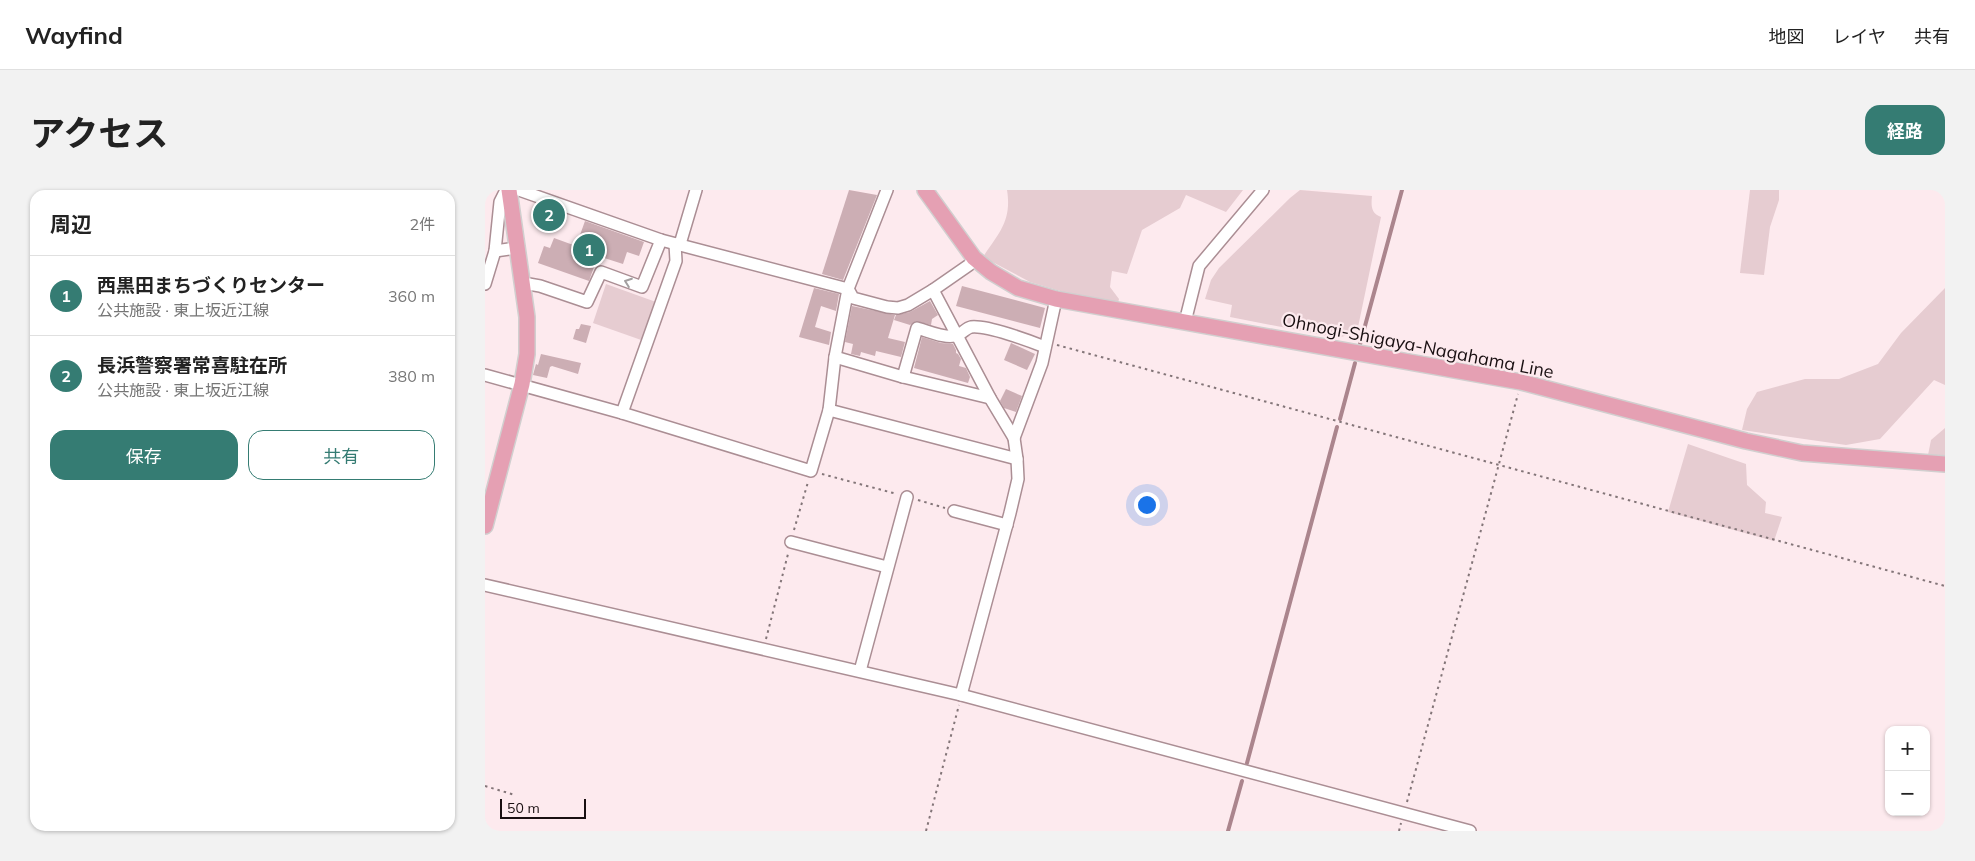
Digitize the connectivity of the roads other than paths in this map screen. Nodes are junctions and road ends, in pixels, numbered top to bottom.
1 (507, 190) edge
2 (519, 190) edge
3 (696, 190) edge
4 (887, 190) edge
5 (925, 190) edge
6 (1263, 190) edge
7 (661, 240) junction
8 (677, 244) junction
9 (516, 248) junction
10 (495, 251) junction
11 (974, 258) junction
12 (523, 283) junction
13 (485, 284) edge
14 (848, 290) junction
15 (933, 290) junction
16 (1056, 299) junction
17 (1185, 322) junction
18 (957, 336) junction
19 (1046, 345) junction
20 (835, 357) junction
21 (485, 375) edge
22 (903, 377) junction
23 (522, 384) junction
24 (990, 398) junction
25 (829, 410) junction
26 (622, 413) junction
27 (1014, 438) junction
28 (1017, 459) junction
29 (1945, 464) edge
30 (907, 497) road end
31 (954, 511) road end
32 (1007, 525) junction
33 (485, 526) edge
34 (791, 542) road end
35 (887, 567) junction
36 (485, 585) edge
37 (860, 671) junction
38 (961, 695) junction
39 (1470, 831) edge

1 - 9 main road
1 - 10 street
2 - 7 street
3 - 8 street
4 - 14 street
5 - 11 main road, Ohnogi-Shigaya-Nagahama Line
6 - 17 street
7 - 8 street
7 -> 12 street
8 - 14 street
8 - 26 street
9 - 10 street
9 - 12 main road
10 - 13 street
11 - 15 street
11 - 16 main road, Ohnogi-Shigaya-Nagahama Line
12 - 23 main road
14 - 15 street
14 - 20 street
15 - 18 street
16 - 17 main road, Ohnogi-Shigaya-Nagahama Line
16 - 19 street
17 - 29 main road, Ohnogi-Shigaya-Nagahama Line
18 - 19 street
18 - 22 street
18 - 24 street
19 - 27 street
20 - 22 street
20 - 25 street
21 - 23 street
22 - 24 street
23 - 26 street
23 - 33 main road
24 - 27 street
25 - 26 street
25 - 28 street
27 - 28 street
28 - 32 street
30 - 35 street
31 - 32 street
32 - 38 street
34 - 35 street
35 - 37 street
36 - 37 street
37 - 38 street
38 - 39 street

